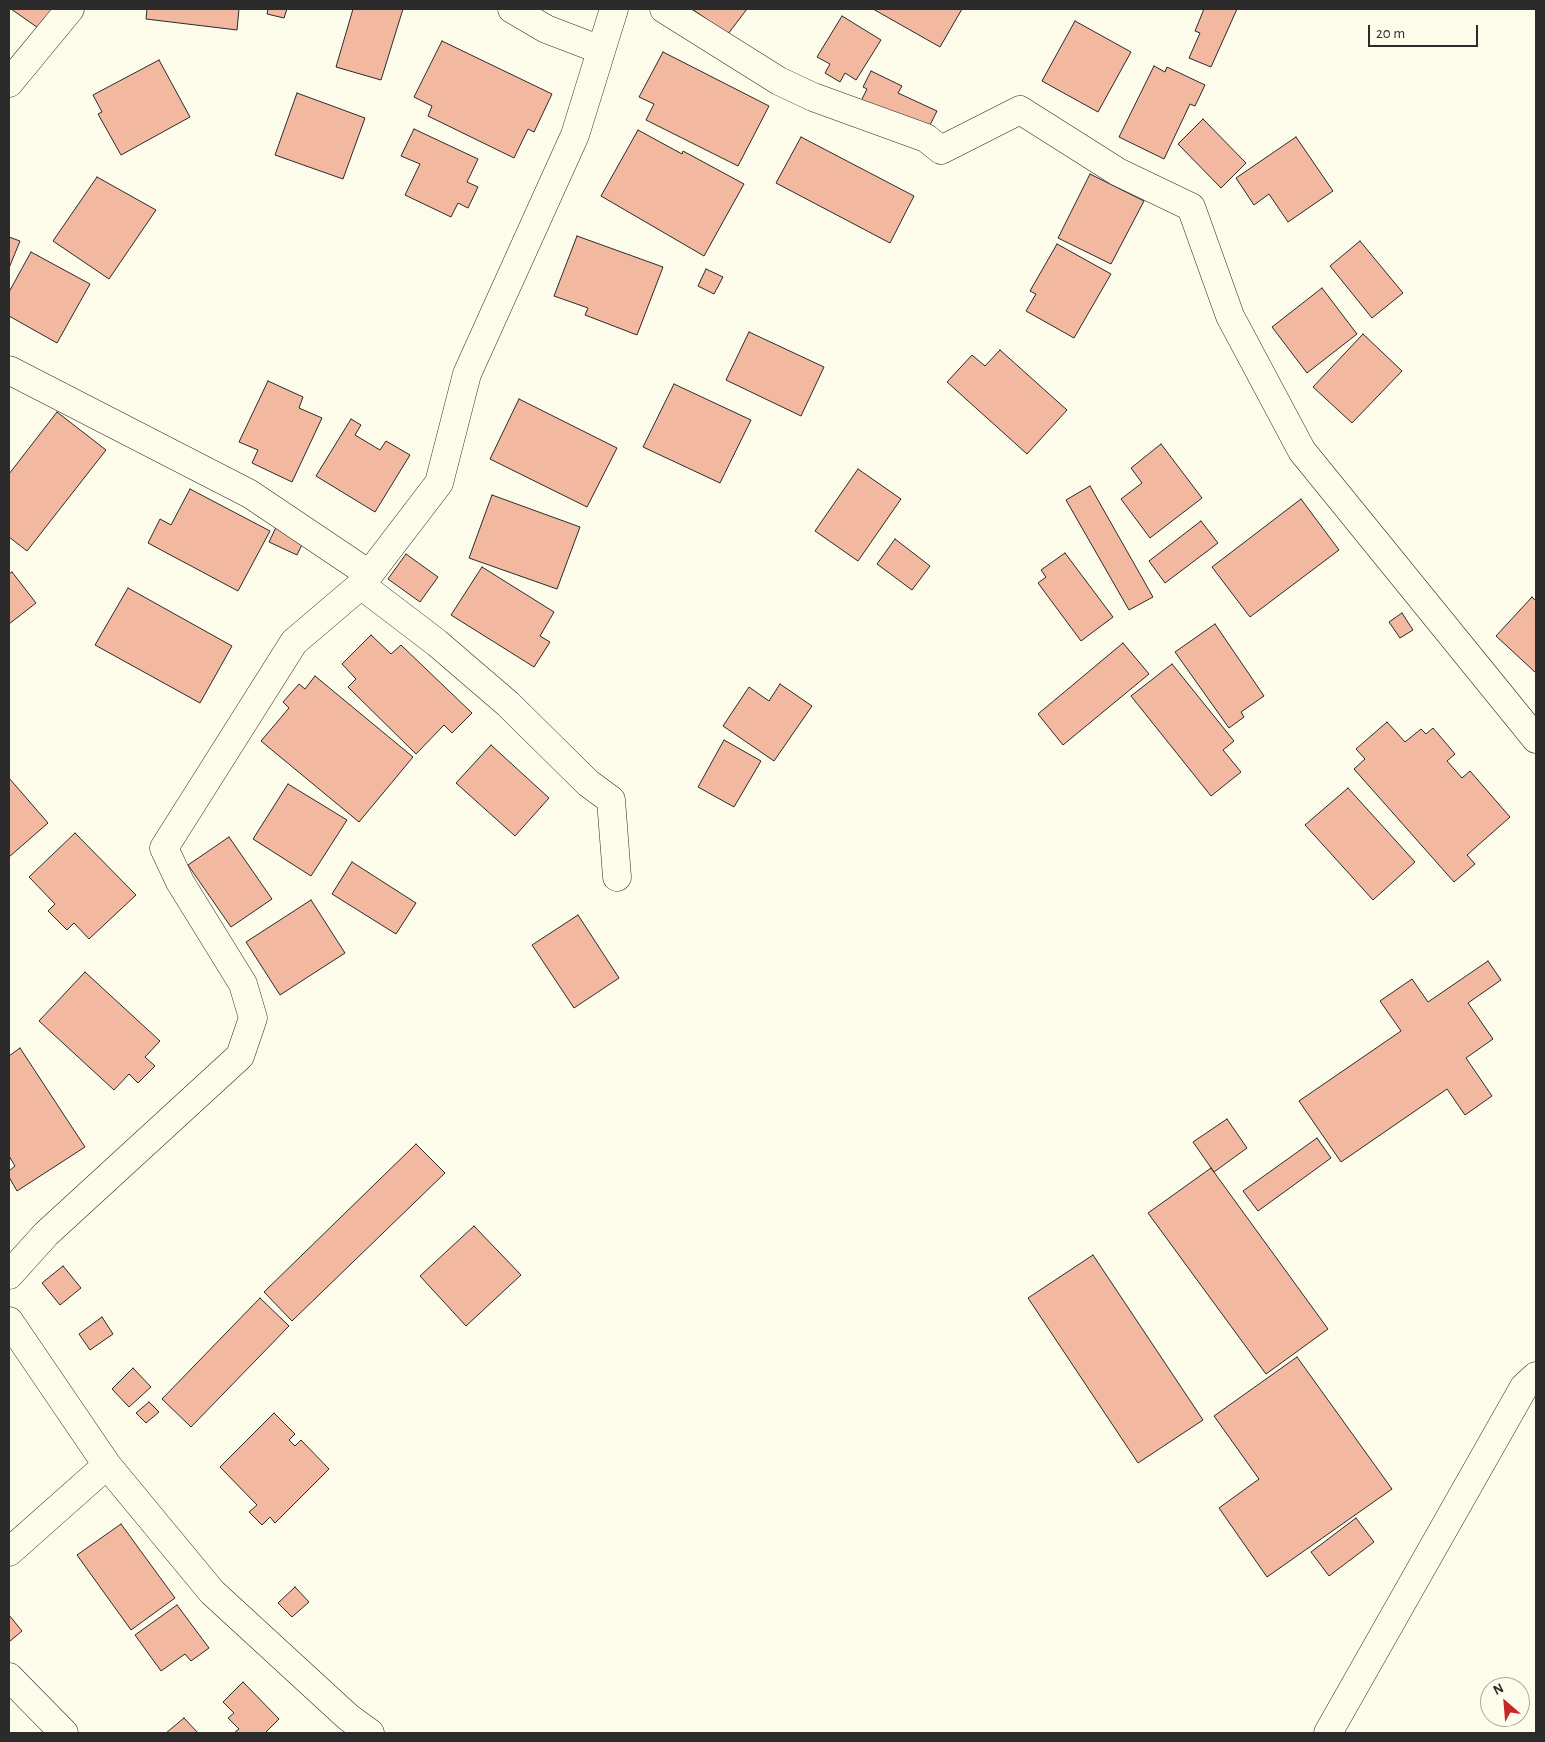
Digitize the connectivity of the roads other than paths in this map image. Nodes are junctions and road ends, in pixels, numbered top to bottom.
1 (70, 9) edge
2 (512, 9) edge
3 (614, 9) edge
4 (664, 9) edge
5 (601, 50) junction
6 (9, 83) edge
7 (9, 370) edge
8 (365, 580) junction
9 (1536, 739) edge
10 (618, 877) dead end
11 (9, 1275) edge
12 (9, 1321) edge
13 (1536, 1376) edge
14 (107, 1465) junction
15 (9, 1552) edge
16 (9, 1676) edge
17 (64, 1733) edge
18 (370, 1733) edge
19 (1328, 1733) edge

1 - 6 street
2 - 5 street
3 - 5 street
4 - 9 street
5 - 8 street
7 - 8 street
8 - 10 street
8 - 11 street
12 - 14 street
13 - 19 street
14 - 15 street
14 - 18 street
16 - 17 street

